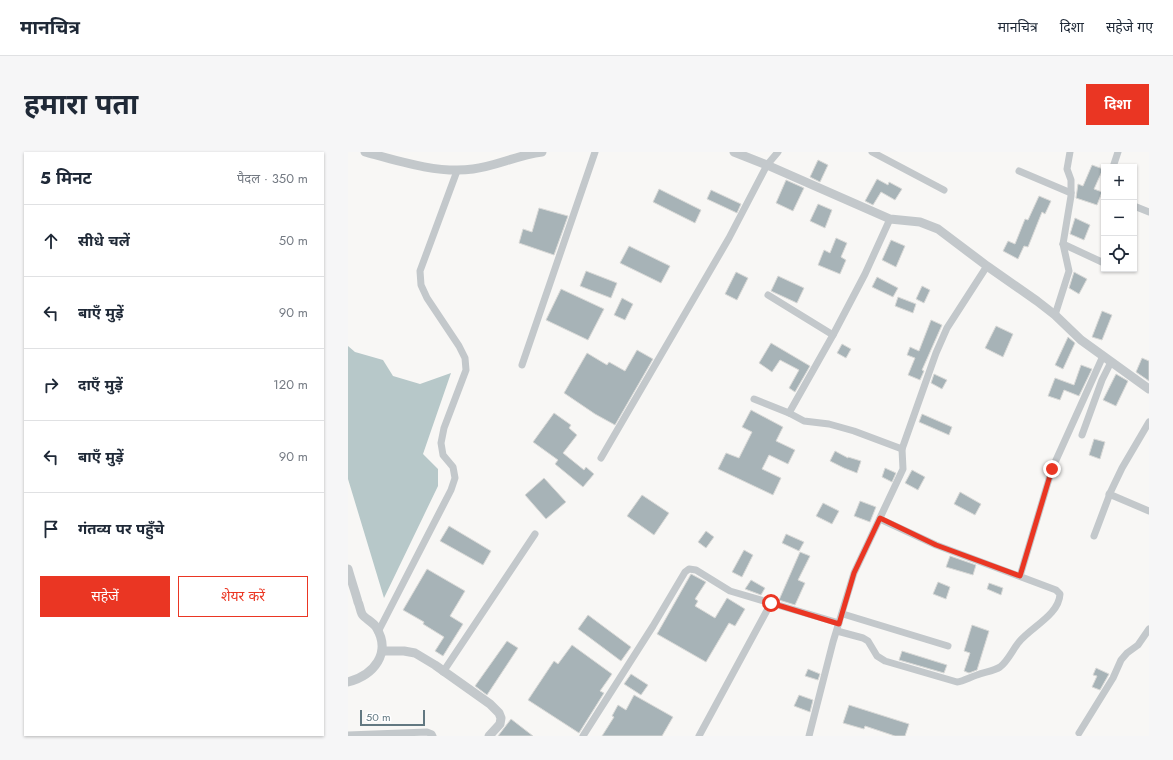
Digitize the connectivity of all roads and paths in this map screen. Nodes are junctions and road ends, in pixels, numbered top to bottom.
1 (365, 152) edge
2 (542, 152) edge
3 (594, 152) edge
4 (734, 152) edge
5 (778, 152) edge
6 (872, 152) edge
7 (1070, 152) edge
8 (1118, 152) edge
9 (1113, 164) edge
10 (767, 165) junction
11 (457, 170) junction
12 (1019, 171) dead end
13 (944, 190) dead end
14 (1071, 193) junction
15 (1137, 207) edge
16 (1149, 212) edge
17 (890, 219) junction
18 (1063, 244) junction
19 (1101, 262) edge
20 (987, 266) junction
21 (768, 295) dead end
22 (1054, 315) junction
23 (833, 336) junction
24 (1103, 356) junction
25 (1111, 362) junction
26 (522, 365) dead end
27 (1149, 389) edge
28 (754, 400) dead end
29 (789, 413) junction
30 (1149, 422) edge
31 (1082, 435) dead end
32 (902, 449) junction
33 (601, 458) dead end
34 (1109, 494) junction
35 (1149, 511) edge
36 (880, 518) junction
37 (535, 534) dead end
38 (1094, 536) dead end
39 (348, 569) edge
40 (1020, 576) junction
41 (771, 603) junction
42 (843, 614) junction
43 (839, 624) junction
44 (1149, 628) edge
45 (837, 631) junction
46 (378, 632) junction
47 (948, 646) dead end
48 (382, 651) junction
49 (443, 672) junction
50 (348, 682) edge
51 (1079, 733) dead end
52 (348, 735) edge
53 (375, 735) edge
54 (433, 736) edge
55 (489, 736) edge
56 (583, 736) edge
57 (699, 736) edge
58 (809, 736) edge

1 - 11 street
2 - 11 street
3 - 26 street
4 - 10 street
5 - 10 street
6 - 13 street
7 - 14 street
8 - 9 street
10 - 17 street
10 - 33 street
11 - 46 street
12 - 14 street
14 - 18 street
15 - 16 street
17 - 20 street
17 - 23 street
18 - 19 street
18 - 22 street
20 - 22 street
20 - 32 street
21 - 23 street
22 - 24 street
23 - 29 street
24 - 25 street
24 - 40 street
25 - 27 street
25 - 31 street
28 - 29 street
29 - 32 street
30 - 34 street
32 - 36 street
34 - 35 street
34 - 38 street
36 - 40 street
36 - 42 street
37 - 49 street
39 - 46 street
40 - 45 street
41 - 43 street
41 - 56 street
41 - 57 street
42 - 43 street
42 - 47 street
43 - 45 street
44 - 51 street
45 - 58 street
46 - 48 street
48 - 49 street
48 - 50 street
49 - 55 street
52 - 53 street
53 - 54 street

